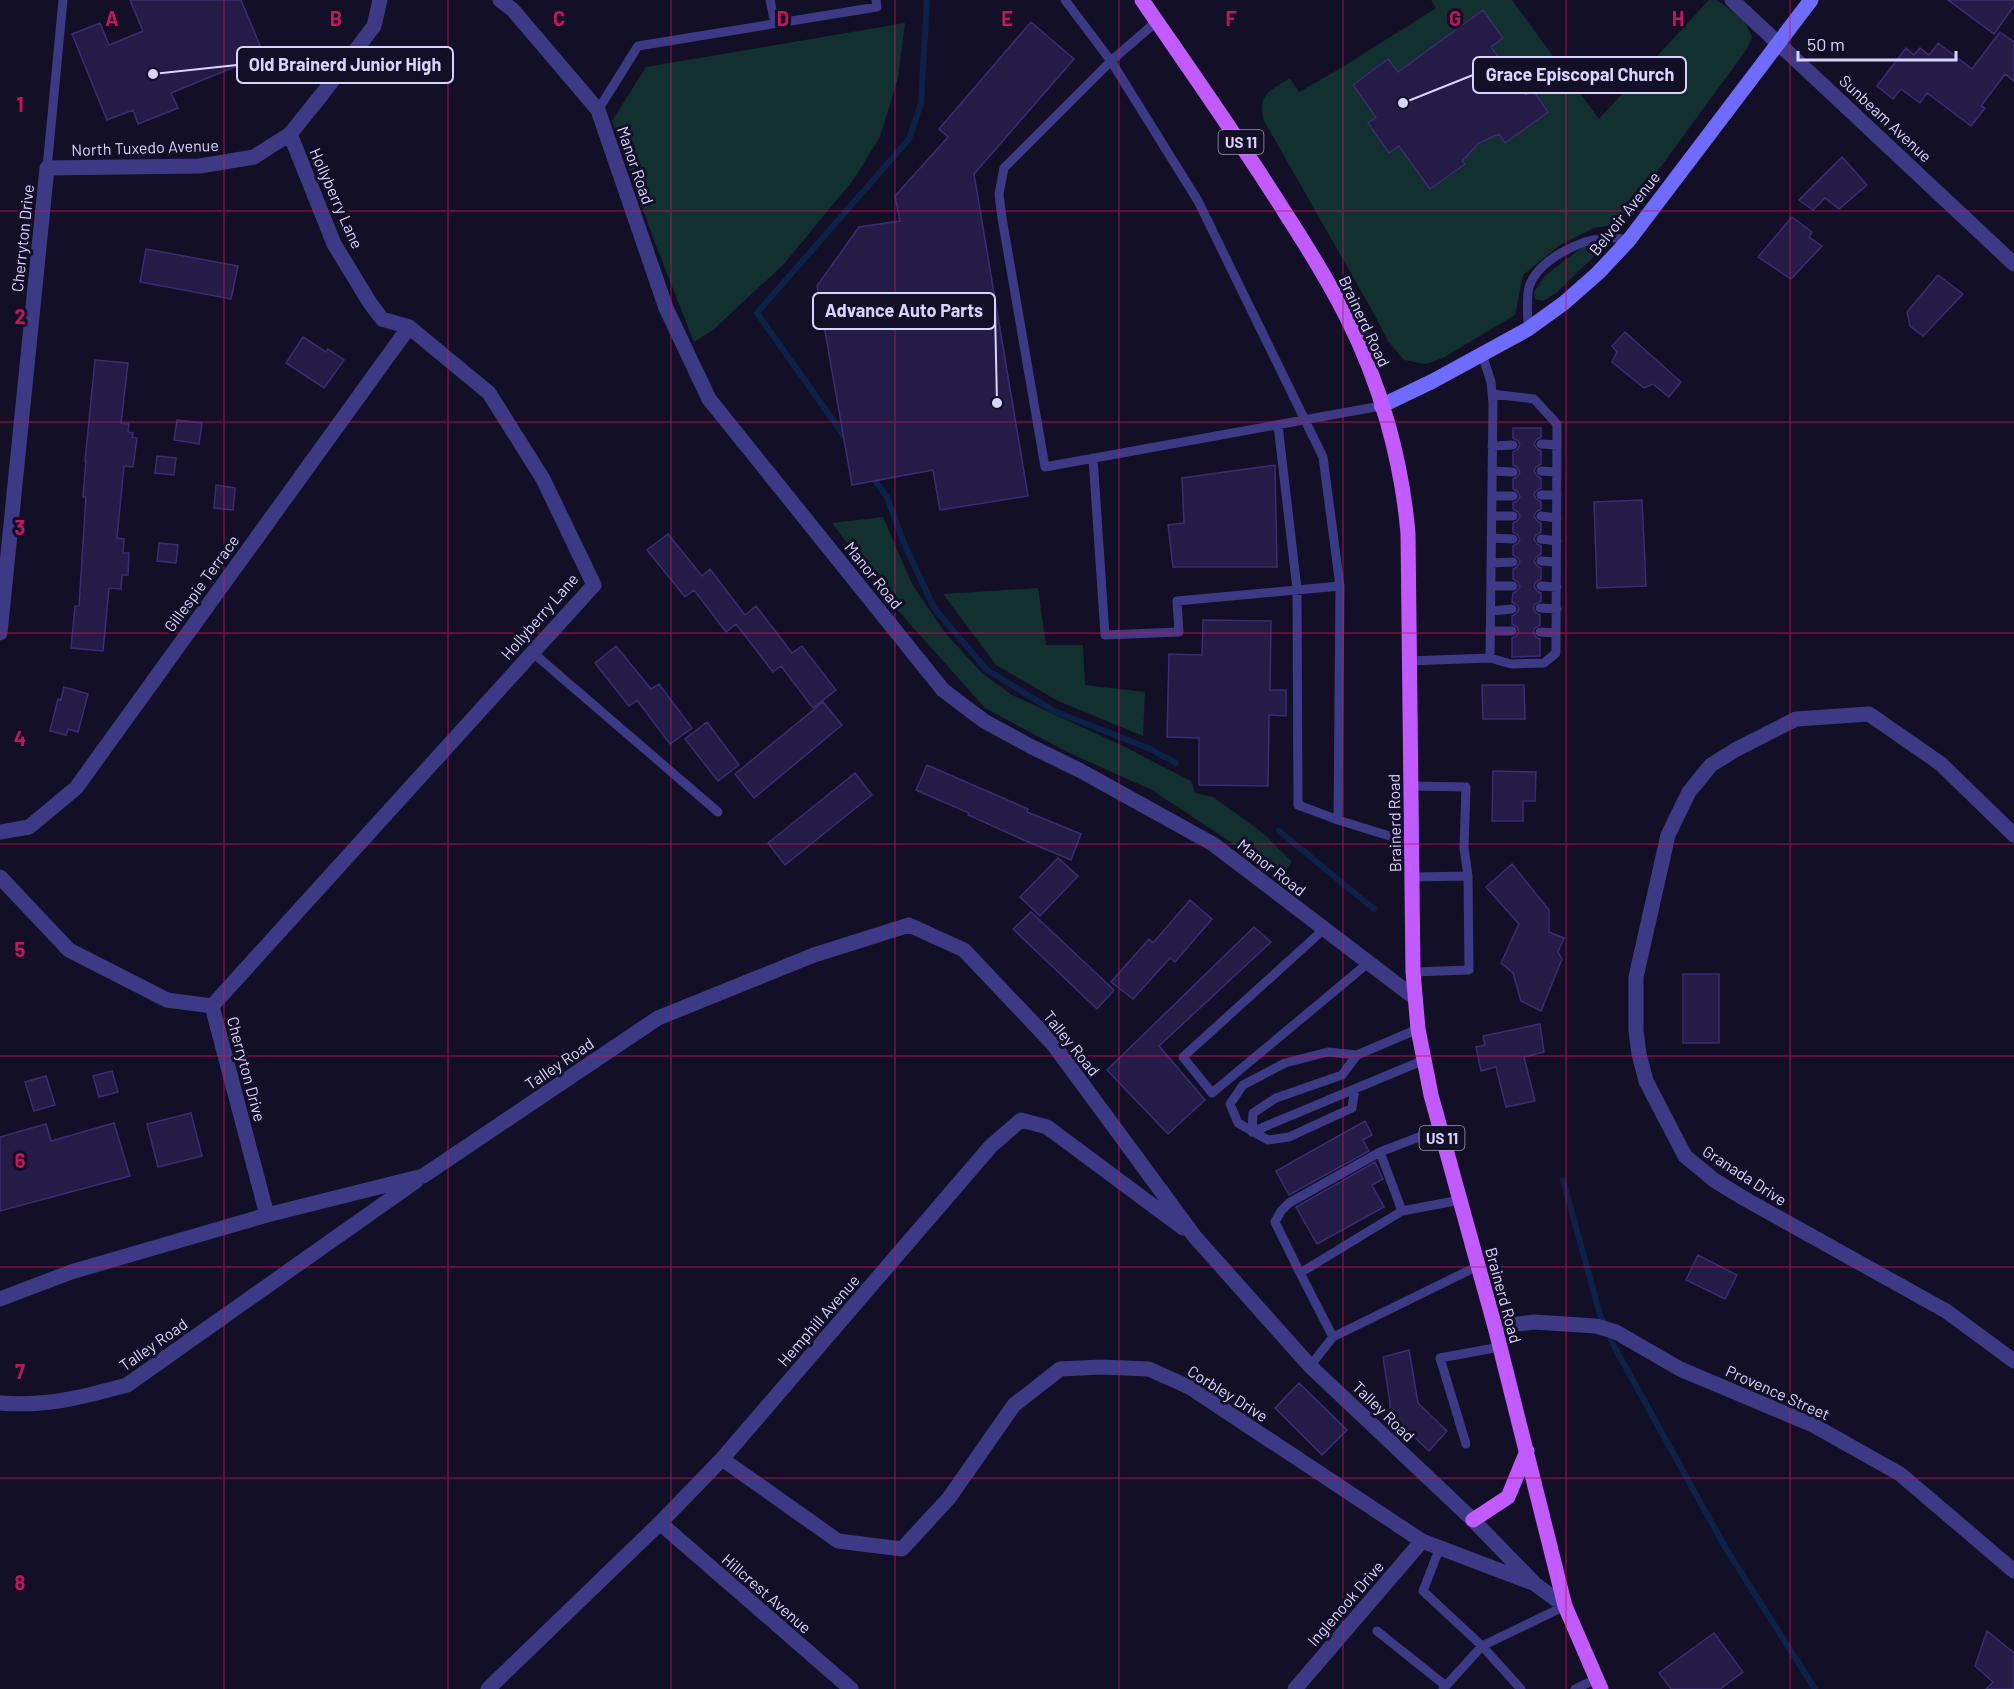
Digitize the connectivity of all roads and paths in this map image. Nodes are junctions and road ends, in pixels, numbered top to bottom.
1 (63, 0) edge
2 (380, 0) edge
3 (500, 0) edge
4 (771, 0) edge
5 (876, 0) edge
6 (1065, 0) edge
7 (1142, 0) edge
8 (1732, 0) edge
9 (1811, 0) edge
10 (1157, 21) junction
11 (775, 23) junction
12 (1779, 43) junction
13 (1111, 61) junction
14 (598, 110) junction
15 (290, 134) junction
16 (47, 168) junction
17 (1629, 240) junction
18 (2014, 264) edge
19 (410, 327) junction
20 (1528, 329) junction
21 (1482, 354) junction
22 (1492, 394) junction
23 (1381, 406) junction
24 (1304, 420) junction
25 (1278, 425) junction
26 (1541, 444) dead end
27 (1513, 445) dead end
28 (1557, 445) junction
29 (1492, 446) junction
30 (1093, 458) junction
31 (1492, 471) junction
32 (1541, 471) dead end
33 (1513, 472) dead end
34 (1557, 472) junction
35 (1541, 495) dead end
36 (1557, 495) junction
37 (1492, 496) junction
38 (1513, 496) dead end
39 (1492, 516) junction
40 (1513, 516) dead end
41 (1541, 516) dead end
42 (1557, 518) junction
43 (1491, 538) junction
44 (1513, 539) dead end
45 (1541, 539) dead end
46 (1557, 541) junction
47 (1541, 561) dead end
48 (1513, 562) dead end
49 (1556, 562) junction
50 (1491, 563) junction
51 (1340, 586) junction
52 (1491, 586) junction
53 (1513, 586) dead end
54 (1541, 586) dead end
55 (1557, 587) junction
56 (1297, 589) junction
57 (1540, 608) dead end
58 (1512, 609) dead end
59 (1557, 609) junction
60 (1491, 611) junction
61 (1490, 631) junction
62 (1512, 631) dead end
63 (1540, 632) dead end
64 (0, 633) edge
65 (1556, 633) junction
66 (532, 652) junction
67 (1490, 658) junction
68 (1408, 662) junction
69 (1411, 786) junction
70 (718, 812) dead end
71 (1338, 820) junction
72 (0, 832) edge
73 (2014, 835) edge
74 (1412, 843) junction
75 (1468, 876) junction
76 (0, 877) edge
77 (1413, 877) junction
78 (1323, 930) junction
79 (1368, 963) junction
80 (1413, 972) junction
81 (1415, 998) junction
82 (212, 1006) junction
83 (1418, 1029) junction
84 (1357, 1055) junction
85 (1424, 1060) junction
86 (1355, 1089) junction
87 (1440, 1129) junction
88 (1252, 1132) junction
89 (1380, 1152) junction
90 (423, 1176) junction
91 (1460, 1200) junction
92 (1402, 1211) junction
93 (267, 1215) junction
94 (1195, 1237) junction
95 (1478, 1266) junction
96 (1300, 1273) junction
97 (0, 1299) edge
98 (1495, 1328) junction
99 (1333, 1337) junction
100 (1500, 1347) junction
101 (2014, 1361) edge
102 (1310, 1366) junction
103 (0, 1403) edge
104 (1466, 1444) dead end
105 (1527, 1451) junction
106 (722, 1459) junction
107 (1473, 1520) junction
108 (660, 1523) junction
109 (1422, 1541) junction
110 (1440, 1547) junction
111 (2014, 1571) edge
112 (1535, 1584) junction
113 (1564, 1606) junction
114 (1377, 1631) dead end
115 (1482, 1646) junction
116 (1598, 1684) edge
117 (1445, 1687) edge
118 (489, 1689) edge
119 (851, 1689) edge
120 (1295, 1689) edge
121 (1521, 1689) edge
122 (1575, 1689) edge

1 - 16 lane
2 - 15 street, North Tuxedo Avenue
3 - 14 street, Manor Road
4 - 11 lane
5 - 11 lane
6 - 13 lane
7 - 10 main road, Brainerd Road / US 11
8 - 12 street, Sunbeam Avenue
9 - 12 street, Belvoir Avenue
10 - 13 lane
10 - 23 main road, Brainerd Road / US 11
11 - 14 lane
12 - 17 street, Belvoir Avenue
12 - 18 street, Sunbeam Avenue
13 - 24 lane
13 - 30 lane
14 - 78 street, Manor Road
15 - 16 street, North Tuxedo Avenue
15 - 19 street, Hollyberry Lane
16 - 64 street, Cherryton Drive
17 - 20 street, Belvoir Avenue
17 - 20 lane
19 - 66 street, Hollyberry Lane
19 - 72 street, Gillespie Terrace
20 - 21 street, Belvoir Avenue
21 - 22 lane
21 - 23 street, Belvoir Avenue
22 - 28 lane
22 - 29 lane
23 - 24 lane
23 - 68 main road, Brainerd Road / US 11
24 - 25 lane
24 - 51 lane
25 - 30 lane
25 - 56 lane
26 - 28 lane
27 - 29 lane
28 - 34 lane
29 - 31 lane
30 - 56 lane
31 - 33 lane
31 - 37 lane
32 - 34 lane
34 - 36 lane
35 - 36 lane
36 - 42 lane
37 - 38 lane
37 - 39 lane
39 - 40 lane
39 - 43 lane
41 - 42 lane
42 - 46 lane
43 - 44 lane
43 - 50 lane
45 - 46 lane
46 - 49 lane
47 - 49 lane
48 - 50 lane
49 - 55 lane
50 - 52 lane
51 - 56 lane
51 - 71 lane
52 - 53 lane
52 - 60 lane
54 - 55 lane
55 - 59 lane
56 - 71 lane
57 - 59 lane
58 - 60 lane
59 - 65 lane
60 - 61 lane
61 - 62 lane
61 - 67 lane
63 - 65 lane
65 - 67 lane
66 - 70 lane
66 - 82 street, Hollyberry Lane
67 - 68 lane
68 - 69 main road, Brainerd Road / US 11
69 - 74 main road, Brainerd Road / US 11
69 - 75 lane
71 - 74 lane
73 - 101 street, Granada Drive
74 - 77 main road, Brainerd Road / US 11
75 - 77 lane
75 - 80 lane
76 - 82 street, Cherryton Drive
77 - 80 main road, Brainerd Road / US 11
78 - 79 street, Manor Road
78 - 79 lane
79 - 81 street, Manor Road
80 - 81 main road, Brainerd Road / US 11
81 - 83 main road, Brainerd Road / US 11
82 - 93 street, Cherryton Drive
83 - 84 lane
83 - 85 main road, Brainerd Road / US 11
84 - 88 lane
84 - 88 lane
85 - 86 lane
85 - 87 main road, Brainerd Road / US 11
86 - 88 lane
86 - 88 lane
87 - 89 lane
87 - 91 main road, Brainerd Road / US 11
89 - 92 lane
89 - 96 lane
90 - 93 street, Talley Road
90 - 94 street, Talley Road
90 - 103 street, Talley Road
91 - 92 lane
91 - 95 main road, Brainerd Road / US 11
92 - 96 lane
93 - 97 street, Talley Road
94 - 102 street, Talley Road
94 - 106 street, Hemphill Avenue
95 - 98 main road, Brainerd Road / US 11
95 - 99 lane
96 - 99 lane
98 - 100 main road, Brainerd Road / US 11
98 - 111 street, Provence Street
99 - 102 lane
100 - 104 lane
100 - 105 main road, Brainerd Road / US 11
102 - 107 street, Talley Road
105 - 107 main road
105 - 113 main road, Brainerd Road / US 11
106 - 108 street, Hemphill Avenue
106 - 109 street, Corbley Drive
107 - 112 street, Talley Road
108 - 118 street, Hemphill Avenue
108 - 119 street, Hillcrest Avenue
109 - 110 street, Corbley Drive
109 - 120 street, Inglenook Drive
110 - 112 street, Corbley Drive
110 - 115 lane
112 - 113 street, Talley Road
113 - 115 lane
113 - 116 main road, Brainerd Road / US 11
114 - 117 lane
115 - 117 lane
115 - 121 lane
116 - 122 lane

